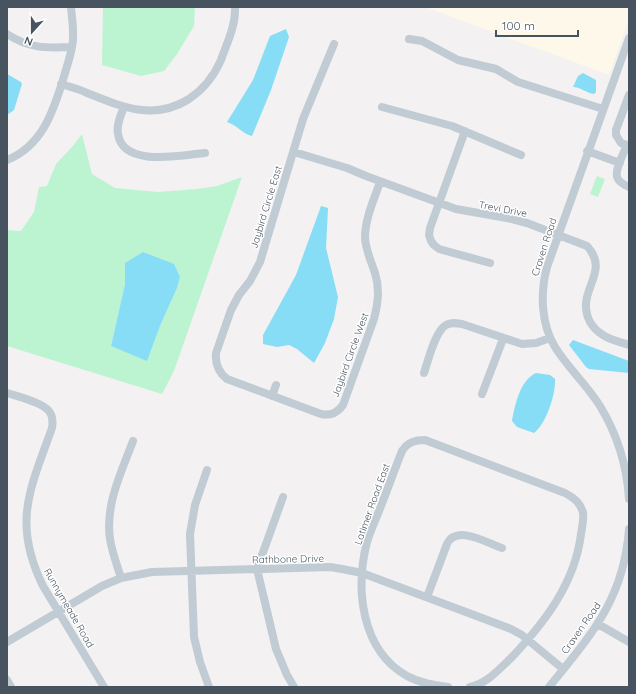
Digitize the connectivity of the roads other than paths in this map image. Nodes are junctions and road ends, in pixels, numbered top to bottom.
1 (71, 7) edge
2 (235, 7) edge
3 (7, 34) edge
4 (409, 38) dead end
5 (629, 38) edge
6 (334, 44) dead end
7 (72, 47) junction
8 (61, 84) junction
9 (629, 95) edge
10 (124, 107) junction
11 (382, 107) dead end
12 (603, 109) junction
13 (465, 131) junction
14 (628, 145) edge
15 (587, 151) junction
16 (294, 152) junction
17 (205, 153) dead end
18 (521, 155) dead end
19 (7, 160) edge
20 (620, 163) junction
21 (380, 182) junction
22 (629, 187) edge
23 (438, 203) junction
24 (558, 234) junction
25 (490, 263) dead end
26 (550, 338) junction
27 (503, 339) junction
28 (629, 346) edge
29 (424, 373) dead end
30 (276, 385) dead end
31 (7, 392) edge
32 (482, 394) dead end
33 (272, 396) junction
34 (132, 442) dead end
35 (207, 470) dead end
36 (283, 497) dead end
37 (629, 499) edge
38 (629, 529) edge
39 (628, 546) edge
40 (502, 548) dead end
41 (257, 569) junction
42 (191, 571) junction
43 (362, 573) junction
44 (121, 578) junction
45 (426, 597) junction
46 (58, 611) junction
47 (598, 624) junction
48 (528, 640) junction
49 (7, 642) edge
50 (629, 642) edge
51 (563, 669) junction
52 (7, 680) edge
53 (11, 687) edge
54 (104, 687) edge
55 (209, 687) edge
56 (294, 687) edge
57 (448, 687) edge
58 (470, 687) edge
59 (549, 687) edge

1 - 7 street
2 - 10 street
3 - 7 street
4 - 12 street
5 - 12 street, Craven Road
6 - 16 street, Jaybird Circle East
7 - 8 street
8 - 10 street
8 - 19 street
9 - 14 street
10 - 17 street
11 - 13 street
12 - 15 street, Craven Road
13 - 18 street
13 - 23 street
14 - 20 street
15 - 20 street
15 - 24 street, Craven Road
16 - 21 street, Trevi Drive
16 - 33 street, Jaybird Circle East
20 - 22 street
21 - 23 street, Trevi Drive
21 - 33 street, Jaybird Circle West
23 - 24 street, Trevi Drive
23 - 25 street
24 - 26 street, Craven Road
24 - 28 street, Trevi Drive
26 - 27 street
26 - 37 street, Craven Road
27 - 29 street
27 - 32 street
30 - 33 street
31 - 46 street, Runnymeade Road
34 - 44 street
35 - 42 street
36 - 41 street
38 - 39 street, Craven Road
39 - 47 street, Craven Road
40 - 45 street
41 - 42 street, Rathbone Drive
41 - 43 street, Rathbone Drive
41 - 56 street
42 - 44 street, Rathbone Drive
42 - 55 street
43 - 45 street, Rathbone Drive
43 - 48 street, Latimer Road East
43 - 57 street, Latimer Road East
44 - 46 street, Rathbone Drive
45 - 48 street, Rathbone Drive
46 - 49 street, Rathbone Drive
46 - 54 street, Runnymeade Road
47 - 50 street
47 - 51 street, Craven Road
48 - 51 street, Rathbone Drive
48 - 58 street
51 - 59 street, Craven Road
52 - 53 street

